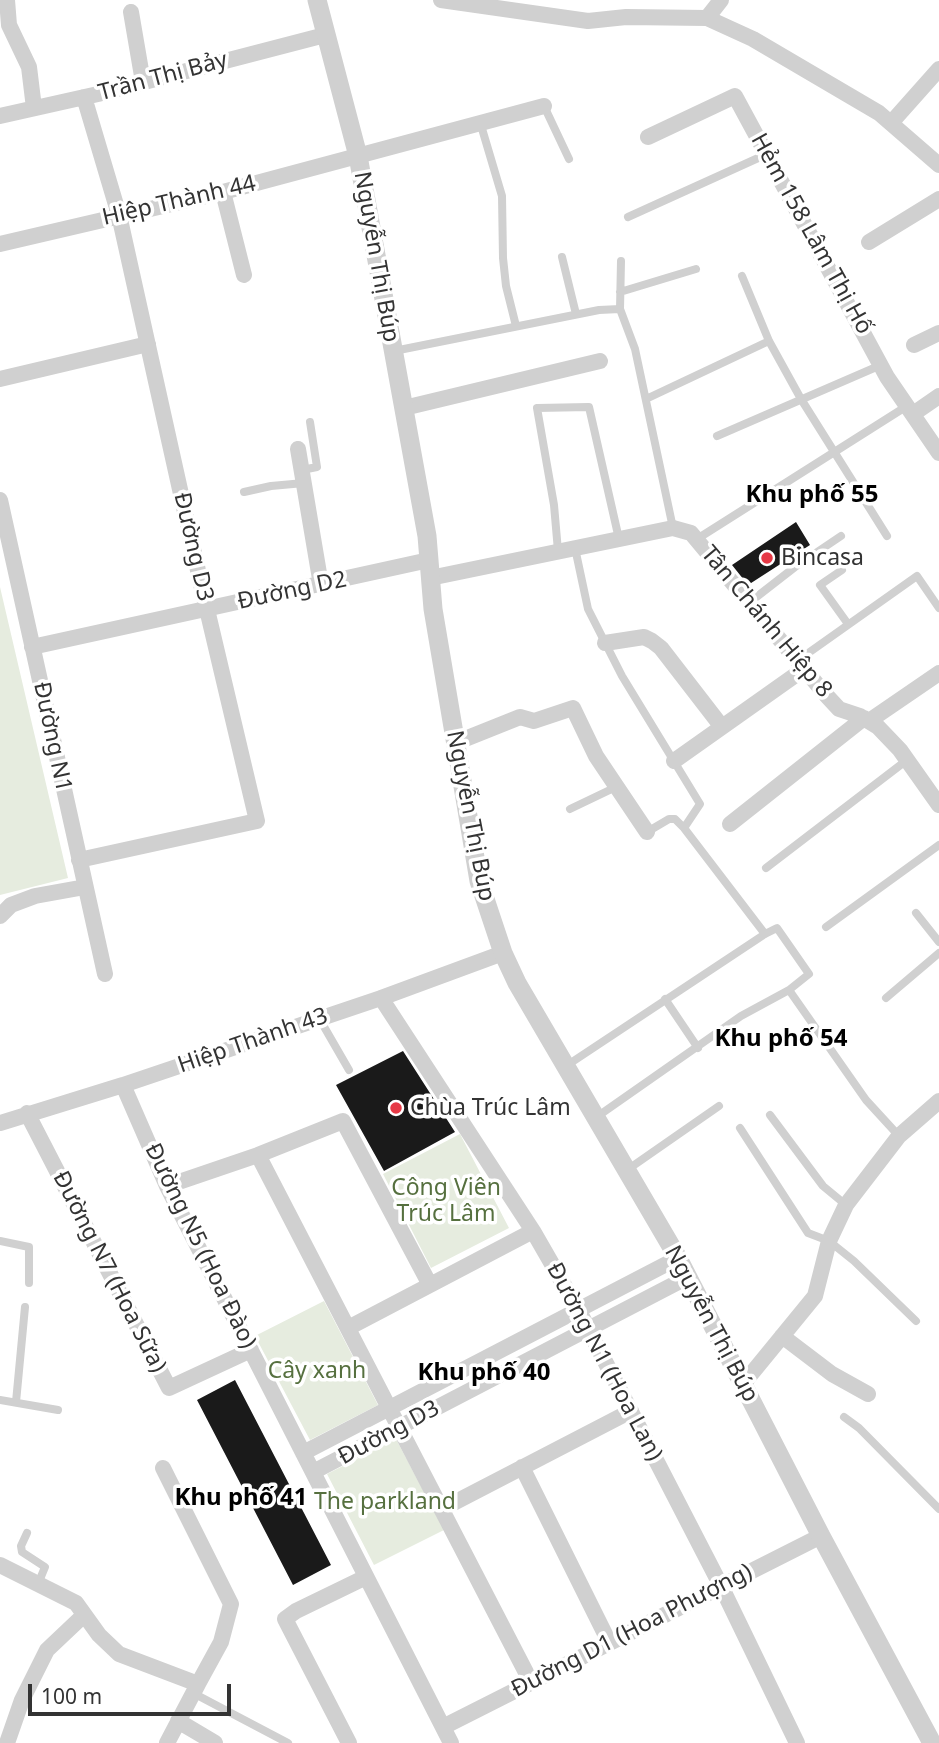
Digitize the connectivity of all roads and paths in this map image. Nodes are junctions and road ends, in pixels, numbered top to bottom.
1 (8, 0) edge
2 (441, 0) edge
3 (721, 0) edge
4 (320, 1) edge
5 (131, 12) dead end
6 (707, 18) junction
7 (325, 35) junction
8 (939, 69) edge
9 (142, 82) junction
10 (84, 97) junction
11 (544, 106) joint
12 (34, 108) junction
13 (0, 116) edge
14 (480, 122) junction
15 (891, 123) junction
16 (648, 137) dead end
17 (767, 154) junction
18 (358, 156) junction
19 (569, 159) dead end
20 (939, 166) edge
21 (223, 192) junction
22 (939, 199) edge
23 (119, 215) junction
24 (628, 217) dead end
25 (869, 242) dead end
26 (0, 244) edge
27 (562, 257) dead end
28 (621, 261) dead end
29 (696, 269) dead end
30 (244, 275) dead end
31 (741, 276) dead end
32 (620, 292) junction
33 (620, 309) junction
34 (576, 314) junction
35 (516, 326) junction
36 (939, 333) edge
37 (769, 341) junction
38 (148, 344) junction
39 (914, 345) dead end
40 (394, 351) junction
41 (600, 361) dead end
42 (881, 365) junction
43 (0, 379) edge
44 (939, 396) edge
45 (801, 399) junction
46 (646, 400) junction
47 (404, 408) junction
48 (910, 410) junction
49 (310, 422) dead end
50 (717, 436) dead end
51 (298, 449) dead end
52 (833, 453) junction
53 (939, 453) edge
54 (303, 477) junction
55 (244, 492) dead end
56 (0, 499) edge
57 (673, 528) junction
58 (841, 536) dead end
59 (887, 536) dead end
60 (697, 538) junction
61 (619, 539) junction
62 (575, 548) junction
63 (6, 551) edge
64 (558, 551) junction
65 (430, 569) junction
66 (842, 570) dead end
67 (321, 584) junction
68 (750, 602) junction
69 (939, 608) edge
70 (207, 610) junction
71 (848, 624) junction
72 (605, 643) junction
73 (32, 647) junction
74 (801, 665) junction
75 (939, 673) edge
76 (867, 720) junction
77 (722, 727) junction
78 (455, 743) junction
79 (907, 760) junction
80 (674, 761) junction
81 (932, 782) edge
82 (616, 787) junction
83 (939, 806) edge
84 (570, 809) dead end
85 (730, 824) dead end
86 (684, 828) junction
87 (647, 832) joint
88 (939, 845) edge
89 (79, 860) junction
90 (766, 868) dead end
91 (85, 887) junction
92 (916, 913) dead end
93 (0, 916) edge
94 (826, 927) dead end
95 (765, 934) junction
96 (939, 942) edge
97 (503, 953) junction
98 (939, 953) edge
99 (105, 974) dead end
100 (789, 990) junction
101 (381, 998) junction
102 (886, 998) dead end
103 (665, 999) junction
104 (319, 1018) junction
105 (698, 1048) junction
106 (566, 1066) junction
107 (349, 1070) dead end
108 (123, 1085) junction
109 (939, 1101) edge
110 (719, 1105) dead end
111 (27, 1113) junction
112 (770, 1115) dead end
113 (596, 1117) junction
114 (0, 1123) edge
115 (740, 1128) dead end
116 (899, 1136) junction
117 (258, 1155) junction
118 (627, 1170) junction
119 (167, 1186) junction
120 (846, 1205) junction
121 (533, 1231) junction
122 (0, 1241) edge
123 (829, 1241) junction
124 (678, 1258) junction
125 (688, 1277) junction
126 (29, 1283) dead end
127 (430, 1284) junction
128 (25, 1307) dead end
129 (579, 1311) junction
130 (916, 1321) dead end
131 (348, 1328) junction
132 (588, 1328) junction
133 (782, 1336) junction
134 (251, 1350) junction
135 (743, 1384) junction
136 (868, 1394) dead end
137 (0, 1400) edge
138 (16, 1402) junction
139 (390, 1409) junction
140 (58, 1410) dead end
141 (631, 1412) junction
142 (844, 1417) dead end
143 (399, 1427) junction
144 (303, 1453) junction
145 (522, 1467) junction
146 (163, 1468) dead end
147 (313, 1472) junction
148 (442, 1509) junction
149 (939, 1509) edge
150 (27, 1533) dead end
151 (821, 1536) junction
152 (0, 1565) edge
153 (366, 1577) junction
154 (38, 1584) junction
155 (721, 1586) junction
156 (85, 1615) junction
157 (610, 1642) junction
158 (531, 1682) junction
159 (195, 1688) junction
160 (178, 1721) junction
161 (443, 1727) junction
162 (7, 1743) edge
163 (167, 1743) edge
164 (215, 1743) edge
165 (288, 1743) edge
166 (349, 1743) edge
167 (451, 1743) edge
168 (797, 1743) edge
169 (932, 1743) edge

1 - 12 street
2 - 6 street
3 - 6 street
4 - 7 street, Nguyễn Thị Búp
5 - 9 street
6 - 15 street
7 - 9 street, Trần Thị Bảy
7 - 18 street, Nguyễn Thị Búp
8 - 15 street
9 - 10 street, Trần Thị Bảy
10 - 12 street, Trần Thị Bảy
10 - 23 street, Đường D3
11 - 14 street, Hiệp Thành 44
11 - 19 lane
12 - 13 street, Trần Thị Bảy
14 - 18 street, Hiệp Thành 44
14 - 35 lane
15 - 20 street
16 - 17 street, Hẻm 158 Lâm Thị Hố
17 - 24 lane
17 - 42 street, Hẻm 158 Lâm Thị Hố
18 - 21 street, Hiệp Thành 44
18 - 40 street, Nguyễn Thị Búp
21 - 23 street, Hiệp Thành 44
21 - 30 street
22 - 25 street
23 - 26 street, Hiệp Thành 44
23 - 38 street, Đường D3
27 - 34 lane
28 - 32 lane
29 - 32 lane
31 - 37 lane
32 - 33 lane
33 - 34 lane
33 - 46 lane
34 - 35 lane
35 - 40 lane
36 - 39 street
37 - 45 lane
37 - 46 lane
38 - 43 street
38 - 70 street, Đường D3
40 - 47 street, Nguyễn Thị Búp
41 - 47 street
42 - 45 lane
42 - 48 street, Hẻm 158 Lâm Thị Hố
44 - 48 street
45 - 50 lane
45 - 52 lane
46 - 57 lane
47 - 65 street, Nguyễn Thị Búp
48 - 52 lane
48 - 53 street, Hẻm 158 Lâm Thị Hố
49 - 54 lane
51 - 54 street
52 - 59 lane
52 - 60 lane
54 - 55 lane
54 - 67 street
56 - 63 street, Đường N1
57 - 60 street, Tân Chánh Hiệp 8
57 - 61 street
58 - 68 lane
60 - 68 street, Tân Chánh Hiệp 8
61 - 62 street
61 - 64 lane
62 - 64 street
62 - 72 lane
63 - 73 street, Đường N1
64 - 65 street
65 - 67 street, Đường D2
65 - 78 street, Nguyễn Thị Búp
66 - 71 lane
67 - 70 street, Đường D2
68 - 74 street, Tân Chánh Hiệp 8
69 - 71 lane
70 - 73 street, Đường D2
70 - 89 street, Đường D3
71 - 74 lane
72 - 77 street
72 - 80 lane
73 - 89 street, Đường N1
74 - 76 street, Tân Chánh Hiệp 8
74 - 77 street
75 - 76 street
76 - 79 street, Tân Chánh Hiệp 8
76 - 85 street
77 - 80 street
78 - 82 street
78 - 97 street, Nguyễn Thị Búp
79 - 81 street, Tân Chánh Hiệp 8
79 - 90 lane
80 - 86 lane
81 - 83 street, Tân Chánh Hiệp 8
82 - 84 lane
82 - 87 street
86 - 87 lane
86 - 95 lane
88 - 94 lane
89 - 91 street, Đường N1
91 - 93 street
91 - 99 street, Đường N1
92 - 96 lane
95 - 100 lane
95 - 103 lane
97 - 101 street, Hiệp Thành 43
97 - 106 street, Nguyễn Thị Búp
98 - 102 lane
100 - 105 lane
100 - 116 lane
101 - 104 street, Hiệp Thành 43
101 - 121 street, Đường N1 (Hoa Lan)
103 - 105 lane
103 - 106 lane
104 - 107 lane
104 - 108 street, Hiệp Thành 43
105 - 113 lane
106 - 113 street, Nguyễn Thị Búp
108 - 111 street, Hiệp Thành 43
108 - 119 street, Đường N5 (Hoa Đào)
109 - 116 street
110 - 118 lane
111 - 114 street, Hiệp Thành 43
111 - 134 street, Đường N7 (Hoa Sữa)
112 - 120 lane
113 - 118 street, Nguyễn Thị Búp
115 - 123 lane
116 - 120 street
117 - 119 street
117 - 127 street
117 - 131 street
118 - 124 street, Nguyễn Thị Búp
119 - 134 street, Đường N5 (Hoa Đào)
120 - 123 street
121 - 127 street
121 - 129 street, Đường N1 (Hoa Lan)
122 - 126 lane
123 - 130 lane
123 - 133 street
124 - 125 street, Nguyễn Thị Búp
124 - 129 street, Đường D3
125 - 132 street, Đường D3
125 - 135 street, Nguyễn Thị Búp
127 - 131 street
128 - 138 lane
129 - 132 street, Đường N1 (Hoa Lan)
129 - 139 street, Đường D3
131 - 139 street
132 - 141 street, Đường N1 (Hoa Lan)
132 - 143 street, Đường D3
133 - 135 street
133 - 136 street
134 - 144 street, Đường N5 (Hoa Đào)
135 - 151 street, Nguyễn Thị Búp
137 - 138 lane
138 - 140 lane
139 - 143 street
139 - 144 street, Đường D3
141 - 145 street
141 - 155 street, Đường N1 (Hoa Lan)
142 - 149 lane
143 - 147 street, Đường D3
143 - 148 street
144 - 147 street, Đường N5 (Hoa Đào)
145 - 148 street
145 - 157 street
146 - 159 street
147 - 153 street, Đường N5 (Hoa Đào)
148 - 158 street
150 - 154 lane
151 - 155 street, Đường D1 (Hoa Phượng)
151 - 169 street, Nguyễn Thị Búp
152 - 154 street
153 - 161 street, Đường N5 (Hoa Đào)
153 - 166 street
154 - 156 street
155 - 157 street, Đường D1 (Hoa Phượng)
155 - 168 street, Đường N1 (Hoa Lan)
156 - 159 street
156 - 162 street
157 - 158 street, Đường D1 (Hoa Phượng)
158 - 161 street, Đường D1 (Hoa Phượng)
159 - 160 street
159 - 165 lane
160 - 163 street
160 - 164 street
161 - 167 street, Đường N5 (Hoa Đào)

